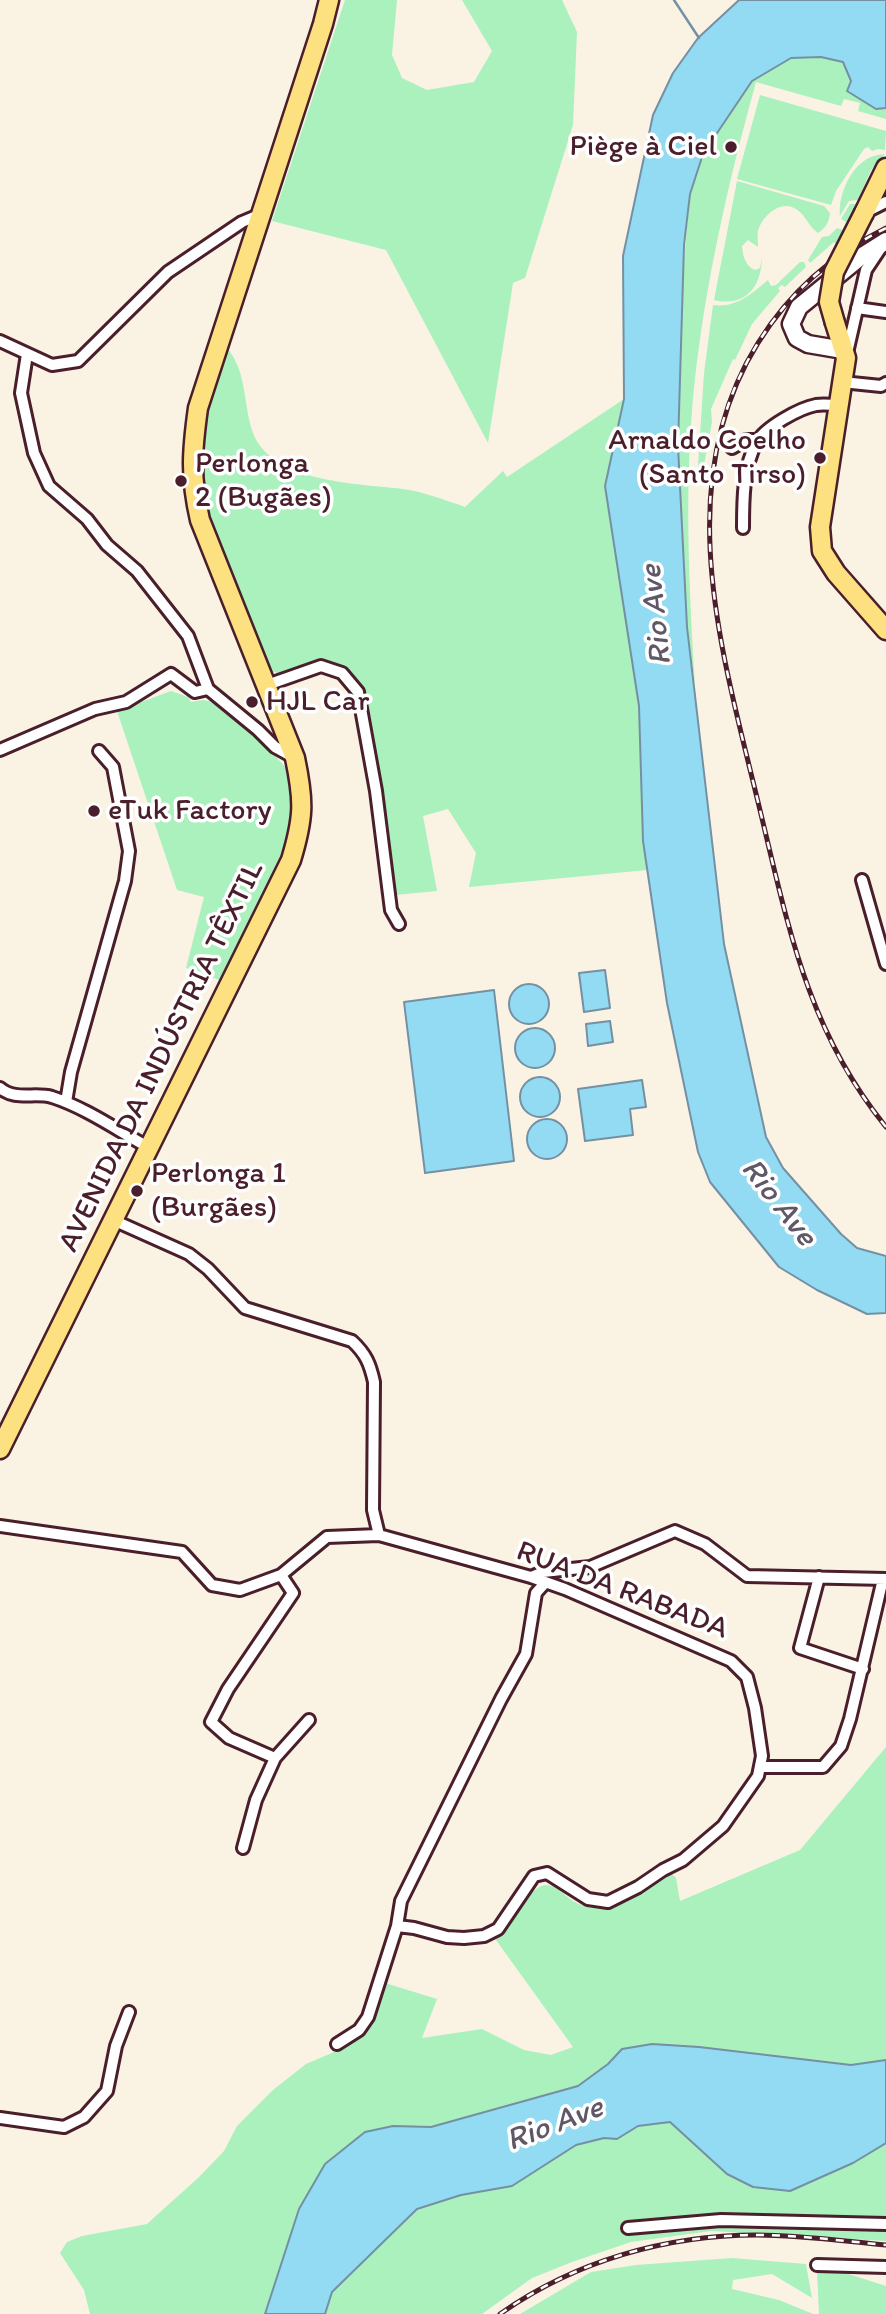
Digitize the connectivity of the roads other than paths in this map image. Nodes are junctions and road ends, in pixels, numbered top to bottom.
1 (329, 0) edge
2 (886, 169) edge
3 (886, 202) edge
4 (863, 213) junction
5 (261, 214) junction
6 (884, 248) edge
7 (862, 264) junction
8 (857, 308) junction
9 (886, 312) edge
10 (854, 321) junction
11 (835, 323) junction
12 (0, 341) edge
13 (817, 345) junction
14 (27, 354) junction
15 (844, 354) junction
16 (842, 382) junction
17 (886, 383) edge
18 (838, 405) junction
19 (757, 440) junction
20 (733, 448) dead end
21 (743, 528) dead end
22 (886, 630) edge
23 (267, 685) junction
24 (208, 689) junction
25 (0, 750) edge
26 (99, 751) dead end
27 (295, 758) junction
28 (862, 880) dead end
29 (399, 924) dead end
30 (886, 964) edge
31 (0, 1088) edge
32 (66, 1102) junction
33 (148, 1147) junction
34 (113, 1220) junction
35 (0, 1448) edge
36 (0, 1526) edge
37 (379, 1535) junction
38 (281, 1574) junction
39 (531, 1577) junction
40 (819, 1577) junction
41 (884, 1579) edge
42 (545, 1583) junction
43 (863, 1670) junction
44 (309, 1720) dead end
45 (275, 1758) junction
46 (760, 1767) junction
47 (243, 1848) dead end
48 (397, 1926) junction
49 (128, 2012) dead end
50 (337, 2044) dead end
51 (0, 2118) edge
52 (886, 2224) edge
53 (628, 2228) dead end
54 (817, 2265) dead end
55 (886, 2267) edge

1 - 5 main road, AVENIDA DA INDÚSTRIA TÊXTIL
2 - 4 main road
3 - 4 street
4 - 11 main road, bridge
5 - 14 street
5 - 23 main road, AVENIDA DA INDÚSTRIA TÊXTIL
6 - 7 street
7 - 8 street
7 - 13 street
8 - 9 street
8 - 10 street
10 - 11 street
10 - 15 street
11 - 13 street
11 - 15 main road
12 - 14 street
13 - 15 street
14 - 24 street
15 - 16 main road
16 - 17 street
16 - 18 main road
18 - 19 street
18 - 22 main road
19 - 20 street
19 - 21 street
23 - 27 main road, AVENIDA DA INDÚSTRIA TÊXTIL
23 - 29 street
24 - 25 street
24 - 27 street
26 - 32 street
27 - 33 main road, AVENIDA DA INDÚSTRIA TÊXTIL
28 - 30 street
31 - 32 street
32 - 33 street
33 - 34 main road, AVENIDA DA INDÚSTRIA TÊXTIL
34 - 35 main road, AVENIDA DA INDÚSTRIA TÊXTIL
34 - 37 street
36 - 38 street, RUA DA RABADA
37 - 38 street, RUA DA RABADA
37 - 39 street, RUA DA RABADA
38 - 45 street
39 - 40 street
39 - 42 street, RUA DA RABADA
40 - 41 street
40 - 43 street
41 - 43 street
42 - 46 street, RUA DA RABADA
42 - 48 street
43 - 46 street
44 - 45 street
45 - 47 street
46 - 48 street, RUA DA RABADA
48 - 50 street
49 - 51 street
52 - 53 street
54 - 55 street

